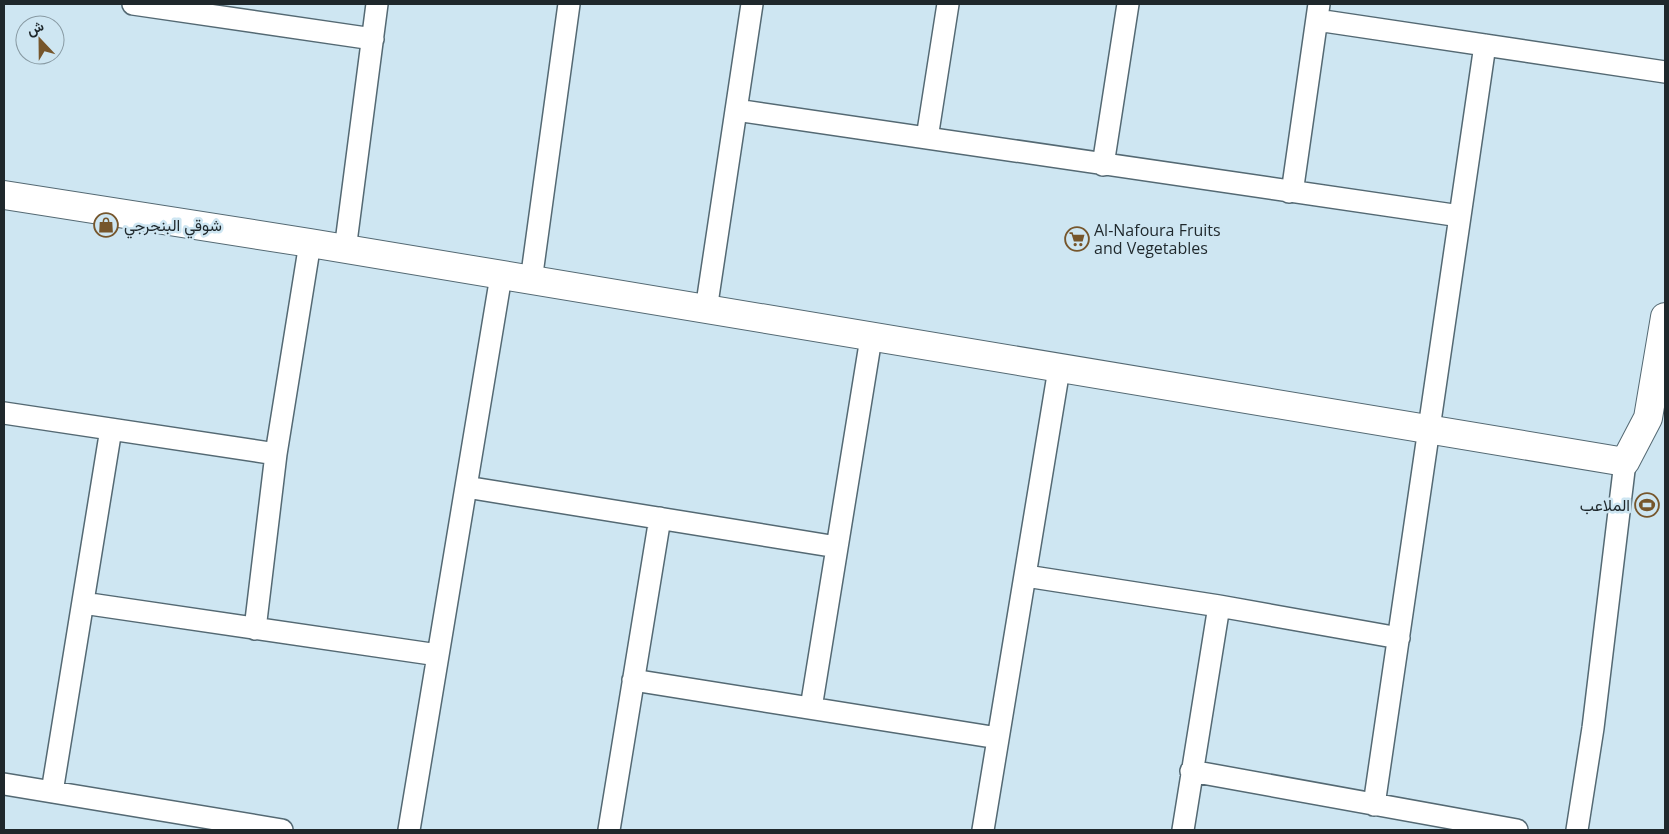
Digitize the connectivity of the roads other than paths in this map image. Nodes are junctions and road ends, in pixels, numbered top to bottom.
1 (133, 4) edge
2 (377, 4) edge
3 (569, 4) edge
4 (752, 4) edge
5 (948, 4) edge
6 (1128, 4) edge
7 (200, 9) edge
8 (1318, 12) edge
9 (373, 39) junction
10 (1485, 45) junction
11 (1665, 72) edge
12 (736, 110) junction
13 (927, 138) junction
14 (1103, 164) junction
15 (1289, 192) junction
16 (4, 196) edge
17 (1460, 216) junction
18 (310, 243) junction
19 (345, 250) junction
20 (501, 276) junction
21 (531, 281) junction
22 (706, 310) junction
23 (1665, 317) edge
24 (871, 338) junction
25 (1059, 369) junction
26 (4, 413) edge
27 (111, 429) junction
28 (1429, 430) junction
29 (276, 454) junction
30 (1625, 462) junction
31 (466, 487) junction
32 (660, 518) junction
33 (837, 546) junction
34 (1026, 576) junction
35 (83, 603) junction
36 (1220, 606) junction
37 (255, 628) junction
38 (1399, 638) junction
39 (438, 655) junction
40 (634, 680) junction
41 (811, 708) junction
42 (998, 738) junction
43 (1191, 771) junction
44 (4, 784) edge
45 (52, 792) junction
46 (1374, 805) junction
47 (282, 830) edge
48 (409, 830) edge
49 (609, 830) edge
50 (983, 830) edge
51 (1183, 830) edge
52 (1517, 830) edge
53 (1577, 830) edge

1 - 7 street
2 - 9 street
3 - 21 street
4 - 12 street
5 - 13 street
6 - 14 street
7 - 9 street
8 - 10 street
8 - 15 street
9 - 19 street
10 - 11 street
10 - 17 street
12 - 13 street
12 - 22 street
13 - 14 street
14 - 15 street
15 - 17 street
16 - 18 street
17 - 28 street
18 - 19 street
18 - 29 street
19 - 20 street
20 - 21 street
20 - 31 street
21 - 22 street
22 - 24 street
23 - 30 street
24 - 25 street
24 - 33 street
25 - 28 street
25 - 34 street
26 - 27 street
27 - 29 street
27 - 35 street
28 - 30 street
28 - 38 street
29 - 37 street
30 - 53 street
31 - 32 street
31 - 39 street
32 - 33 street
32 - 40 street
33 - 41 street
34 - 36 street
34 - 42 street
35 - 37 street
35 - 45 street
36 - 38 street
36 - 43 street
37 - 39 street
38 - 46 street
39 - 48 street
40 - 41 street
40 - 49 street
41 - 42 street
42 - 50 street
43 - 46 street
43 - 51 street
44 - 45 street
45 - 47 street
46 - 52 street

